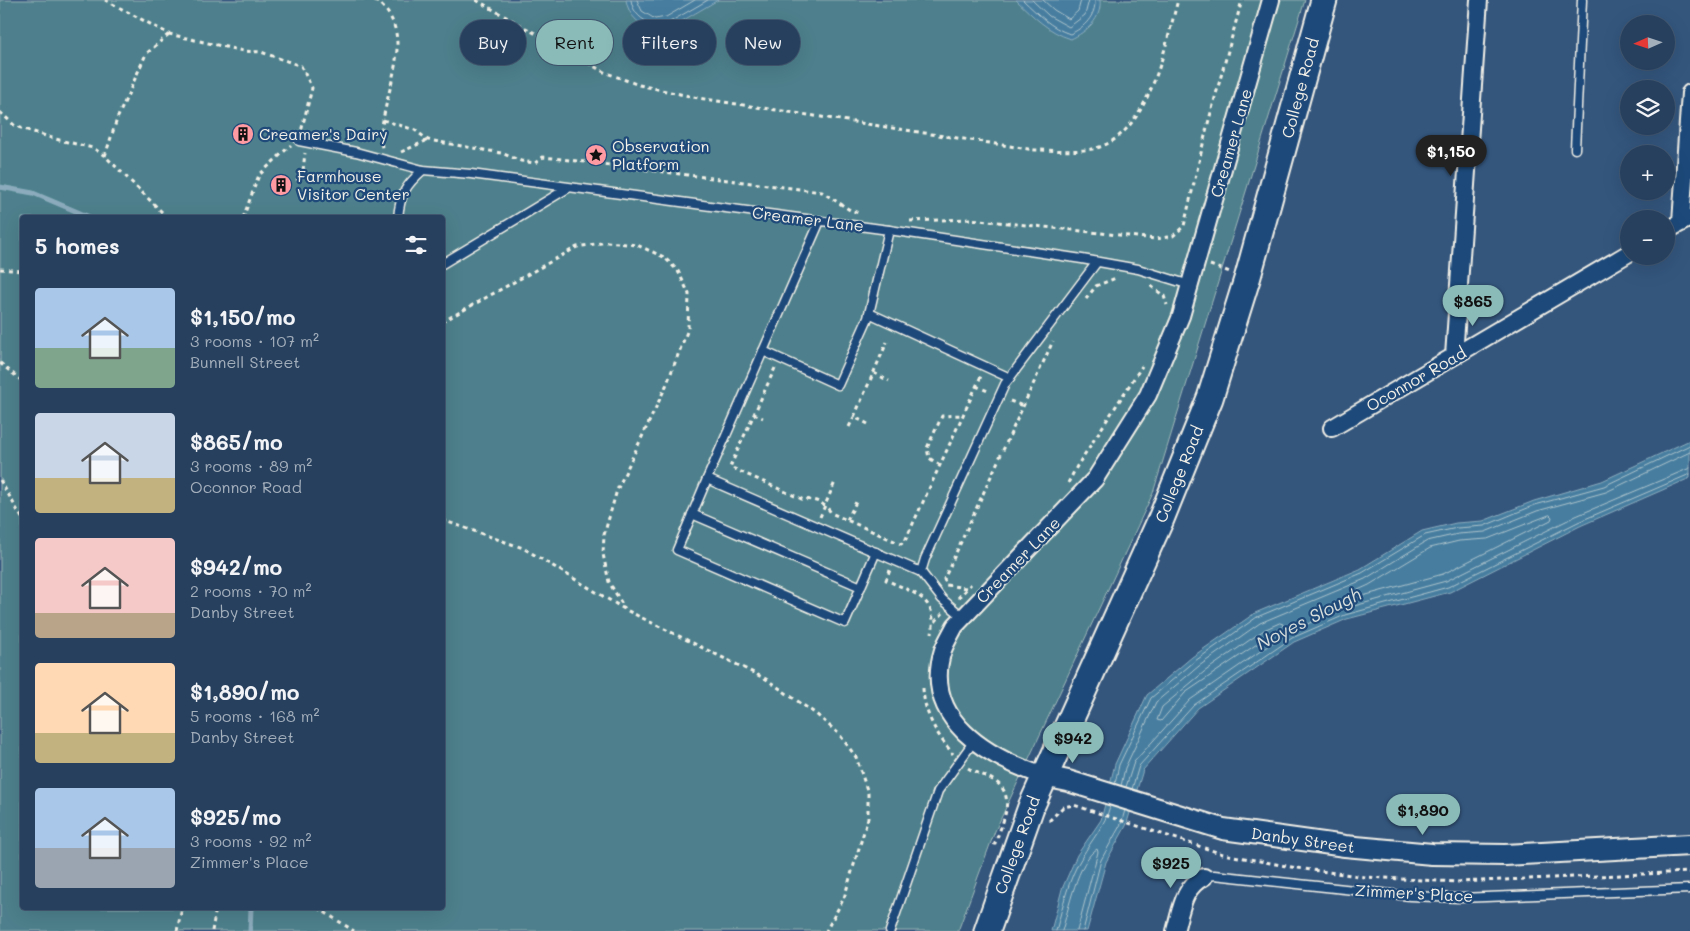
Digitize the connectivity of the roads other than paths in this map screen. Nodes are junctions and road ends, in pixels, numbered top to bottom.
1 (1271, 0) edge
2 (1324, 0) edge
3 (1479, 0) edge
4 (1582, 0) edge
5 (1690, 93) edge
6 (299, 141) road end
7 (1575, 149) dead end
8 (423, 170) junction
9 (568, 188) junction
10 (398, 215) edge
11 (1686, 220) edge
12 (820, 221) junction
13 (1675, 226) edge
14 (889, 230) junction
15 (1620, 258) edge
16 (445, 262) edge
17 (1097, 262) junction
18 (1190, 285) junction
19 (869, 313) junction
20 (763, 351) junction
21 (1454, 356) junction
22 (1010, 378) junction
23 (1332, 428) dead end
24 (707, 479) junction
25 (692, 514) junction
26 (876, 552) junction
27 (921, 572) junction
28 (860, 587) junction
29 (963, 617) junction
30 (974, 741) junction
31 (1044, 776) junction
32 (1690, 845) edge
33 (1204, 877) joint
34 (1690, 889) edge
35 (890, 931) edge
36 (987, 931) edge
37 (1175, 931) edge

1 - 18 street, Creamer Lane
2 - 31 main road, College Road
3 - 21 street
4 - 7 lane
5 - 11 street
6 - 8 lane, Creamer Lane
8 - 9 lane, Creamer Lane
8 - 10 lane
9 - 12 lane, Creamer Lane
9 - 16 lane
11 - 13 street
12 - 14 lane, Creamer Lane
12 - 20 lane
14 - 17 lane, Creamer Lane
14 - 19 lane
15 - 21 street, Oconnor Road
17 - 18 lane, Creamer Lane
17 - 22 lane
18 - 29 street, Creamer Lane
19 - 20 lane
19 - 22 lane
20 - 24 lane
21 - 23 street, Oconnor Road
22 - 27 lane
24 - 25 lane
24 - 26 lane
25 - 28 lane
25 - 28 lane
26 - 27 lane
26 - 28 lane
27 - 29 lane
29 - 30 street, Creamer Lane
30 - 31 street, Creamer Lane
30 - 35 lane
31 - 32 street, Danby Street
31 - 36 main road, College Road
33 - 34 lane, Zimmer's Place
33 - 37 street, Zimmer's Place

